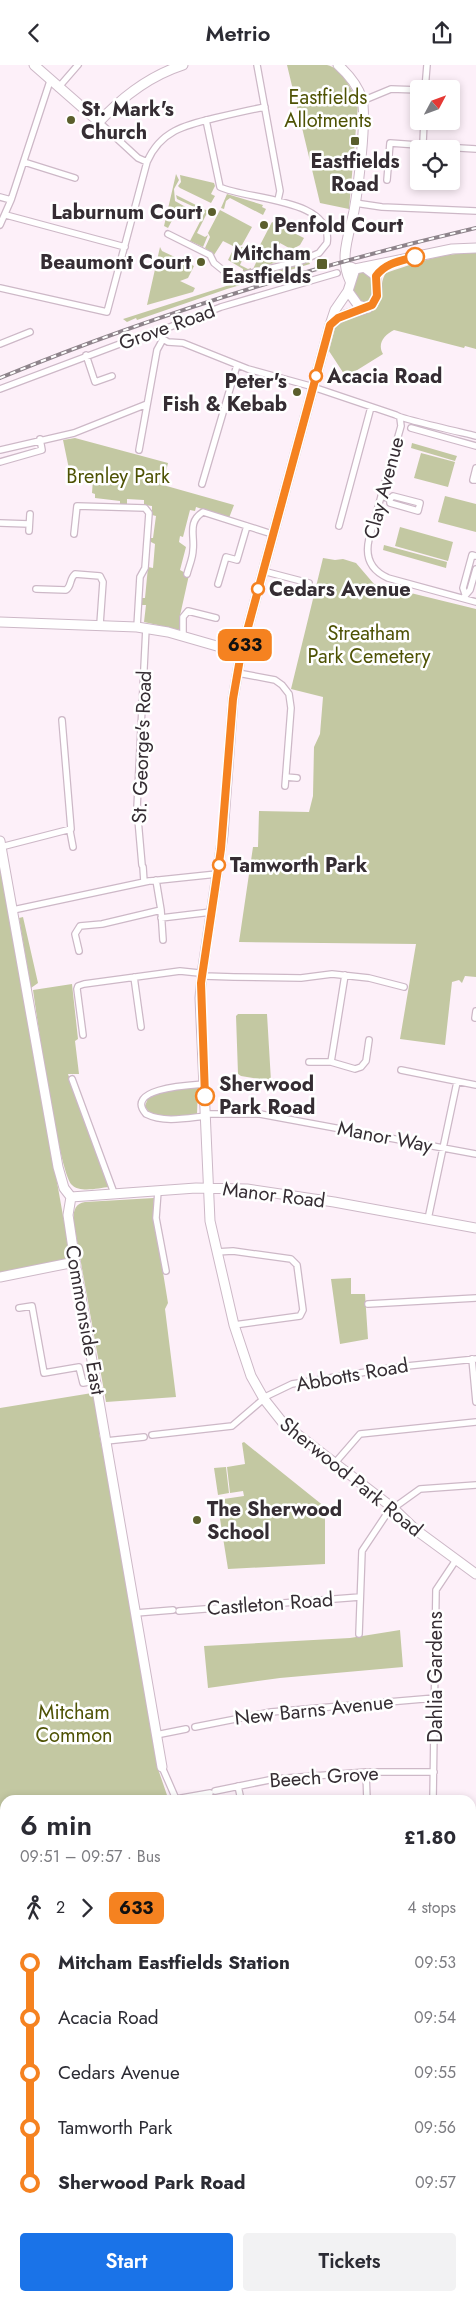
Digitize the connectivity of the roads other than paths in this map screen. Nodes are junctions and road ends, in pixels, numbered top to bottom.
1 (34, 65) edge
2 (78, 65) edge
3 (183, 65) edge
4 (257, 65) edge
5 (338, 65) edge
6 (427, 65) edge
7 (170, 67) edge
8 (426, 80) edge
9 (50, 81) junction
10 (58, 88) junction
11 (410, 90) edge
12 (362, 101) junction
13 (265, 107) junction
14 (206, 120) junction
15 (99, 122) junction
16 (410, 143) edge
17 (460, 148) edge
18 (476, 149) edge
19 (24, 162) junction
20 (147, 162) junction
21 (75, 178) dead end
22 (387, 179) dead end
23 (0, 197) edge
24 (11, 200) junction
25 (278, 200) junction
26 (355, 203) junction
27 (476, 211) edge
28 (6, 215) junction
29 (0, 225) edge
30 (168, 234) dead end
31 (124, 247) junction
32 (476, 248) edge
33 (393, 262) junction
34 (353, 264) junction
35 (336, 273) dead end
36 (376, 276) junction
37 (349, 286) junction
38 (0, 288) edge
39 (368, 308) junction
40 (330, 325) junction
41 (30, 332) dead end
42 (159, 332) junction
43 (163, 339) junction
44 (0, 343) edge
45 (86, 355) junction
46 (237, 365) junction
47 (112, 376) dead end
48 (313, 388) junction
49 (0, 389) edge
50 (147, 404) junction
51 (371, 407) junction
52 (400, 418) junction
53 (411, 428) dead end
54 (476, 436) edge
55 (40, 439) junction
56 (476, 446) edge
57 (0, 450) edge
58 (139, 450) dead end
59 (0, 462) edge
60 (476, 468) edge
61 (476, 480) edge
62 (202, 484) dead end
63 (381, 496) junction
64 (390, 499) junction
65 (30, 513) dead end
66 (0, 523) edge
67 (339, 526) dead end
68 (247, 527) junction
69 (74, 534) dead end
70 (272, 534) junction
71 (476, 556) edge
72 (476, 569) edge
73 (263, 571) junction
74 (186, 574) dead end
75 (309, 583) dead end
76 (218, 584) dead end
77 (36, 589) dead end
78 (466, 594) junction
79 (476, 602) edge
80 (216, 618) dead end
81 (0, 622) edge
82 (100, 624) junction
83 (141, 627) junction
84 (182, 636) junction
85 (241, 653) junction
86 (238, 673) junction
87 (62, 721) dead end
88 (286, 777) junction
89 (297, 778) dead end
90 (285, 786) dead end
91 (70, 831) junction
92 (1, 844) edge
93 (72, 847) dead end
94 (217, 874) junction
95 (150, 881) junction
96 (12, 910) junction
97 (161, 910) junction
98 (211, 912) junction
99 (160, 918) junction
100 (163, 940) dead end
101 (79, 951) dead end
102 (202, 974) junction
103 (345, 975) junction
104 (134, 977) junction
105 (404, 987) dead end
106 (476, 1011) edge
107 (475, 1018) edge
108 (141, 1027) dead end
109 (83, 1035) dead end
110 (369, 1040) dead end
111 (309, 1062) dead end
112 (331, 1063) junction
113 (400, 1070) dead end
114 (72, 1079) dead end
115 (457, 1081) junction
116 (204, 1083) junction
117 (476, 1085) edge
118 (206, 1115) junction
119 (443, 1148) junction
120 (476, 1154) edge
121 (207, 1188) junction
122 (158, 1191) junction
123 (114, 1193) junction
124 (70, 1197) junction
125 (428, 1219) junction
126 (476, 1228) edge
127 (216, 1252) junction
128 (75, 1262) junction
129 (166, 1271) dead end
130 (0, 1277) edge
131 (476, 1298) edge
132 (368, 1305) dead end
133 (19, 1308) dead end
134 (234, 1325) junction
135 (474, 1359) edge
136 (95, 1381) junction
137 (264, 1399) junction
138 (476, 1403) edge
139 (476, 1422) edge
140 (152, 1435) dead end
141 (144, 1437) dead end
142 (106, 1441) junction
143 (334, 1464) junction
144 (476, 1485) edge
145 (393, 1508) junction
146 (456, 1560) junction
147 (476, 1574) edge
148 (360, 1597) junction
149 (136, 1613) junction
150 (359, 1635) dead end
151 (435, 1697) junction
152 (195, 1727) dead end
153 (186, 1729) dead end
154 (156, 1735) junction
155 (162, 1767) joint
156 (366, 1772) junction
157 (434, 1772) junction
158 (238, 1786) junction
159 (174, 1795) edge
160 (197, 1795) edge
161 (241, 1795) edge
162 (366, 1795) edge
163 (433, 1795) edge

1 - 9 street
2 - 10 street
3 - 7 street
4 - 13 street
5 - 12 street
6 - 8 street
7 - 15 street
9 - 10 street
9 - 19 street
10 - 15 street
11 - 12 street
12 - 26 street
13 - 14 street
13 - 25 street
14 - 20 street
14 - 25 street
15 - 20 street
16 - 22 street
17 - 18 street
19 - 21 street
19 - 24 street
20 - 31 street
23 - 24 street
24 - 28 street
25 - 30 street
26 - 27 street
26 - 34 street
28 - 29 street
28 - 31 street
31 - 38 street
32 - 33 street
33 - 34 street
33 - 36 street
34 - 36 street
34 - 37 street
35 - 42 street, Grove Road
36 - 39 street
37 - 39 street
37 - 40 street, Sherwood Park Road
39 - 40 street
40 - 48 street, Sherwood Park Road
41 - 44 street
42 - 43 street
42 - 45 street, Grove Road
43 - 46 street
43 - 50 street
45 - 47 street
45 - 49 street, Grove Road
46 - 48 street
46 - 62 street
48 - 51 street
48 - 70 street, Sherwood Park Road
50 - 55 street
50 - 58 street
51 - 52 street
51 - 67 street
52 - 54 street
52 - 63 street, Clay Avenue
53 - 56 street
55 - 57 street
55 - 59 street
60 - 61 street
63 - 64 street
63 - 78 street, Clay Avenue
64 - 64 street
65 - 66 street
68 - 70 street
68 - 74 street
68 - 76 street
69 - 83 street, St. George's Road
70 - 73 street, Sherwood Park Road
71 - 78 street
72 - 78 street
73 - 75 street
73 - 85 street, Sherwood Park Road
77 - 82 street
78 - 79 street, Clay Avenue
80 - 84 street
81 - 82 street
82 - 83 street
83 - 84 street
83 - 95 street, St. George's Road
84 - 85 street
85 - 86 street, Sherwood Park Road
86 - 88 street
86 - 94 street, Sherwood Park Road
87 - 91 street
88 - 89 street
88 - 90 street
91 - 92 street
91 - 93 street
92 - 96 street, Commonside East
94 - 95 street
94 - 98 street, Sherwood Park Road
95 - 96 street
95 - 97 street, St. George's Road
96 - 124 street, Commonside East
97 - 99 street, St. George's Road
97 - 101 street
98 - 99 street
98 - 102 street, Sherwood Park Road
99 - 100 street, St. George's Road
102 - 103 street
102 - 104 street
102 - 116 street, Sherwood Park Road
103 - 105 street
103 - 112 street
104 - 108 street
104 - 109 street
106 - 107 street
110 - 112 street
111 - 112 street
113 - 115 street
114 - 123 street
115 - 117 street
115 - 119 street
116 - 118 street, Sherwood Park Road
116 - 118 street, Manor Way
118 - 119 street, Manor Way
118 - 121 street, Sherwood Park Road
119 - 120 street, Manor Way
119 - 125 street
121 - 122 street, Manor Road
121 - 125 street, Manor Road
121 - 127 street, Sherwood Park Road
122 - 123 street, Manor Road
122 - 129 street
123 - 124 street, Manor Road
124 - 128 street, Commonside East
125 - 126 street, Manor Road
127 - 134 street, Sherwood Park Road
127 - 134 street
128 - 130 street
128 - 136 street, Commonside East
131 - 132 street
133 - 136 street
134 - 137 street, Sherwood Park Road
135 - 137 street, Abbotts Road
135 - 138 street
136 - 142 street, Commonside East
137 - 140 street, Abbotts Road
137 - 143 street, Sherwood Park Road
139 - 143 street
141 - 142 street
142 - 149 street, Commonside East
143 - 145 street, Sherwood Park Road
144 - 145 street
145 - 146 street, Sherwood Park Road
145 - 148 street
146 - 147 street, Sherwood Park Road
146 - 151 street, Dahlia Gardens
148 - 149 street, Castleton Road
148 - 150 street
149 - 154 street, Commonside East
151 - 152 street, New Barns Avenue
151 - 157 street, Dahlia Gardens
153 - 154 street
154 - 155 street, Commonside East
155 - 159 street, Commonside East
156 - 157 street, Beech Grove
156 - 158 street, Beech Grove
156 - 162 street
157 - 163 street, Dahlia Gardens
158 - 160 street, Beech Grove
158 - 161 street

